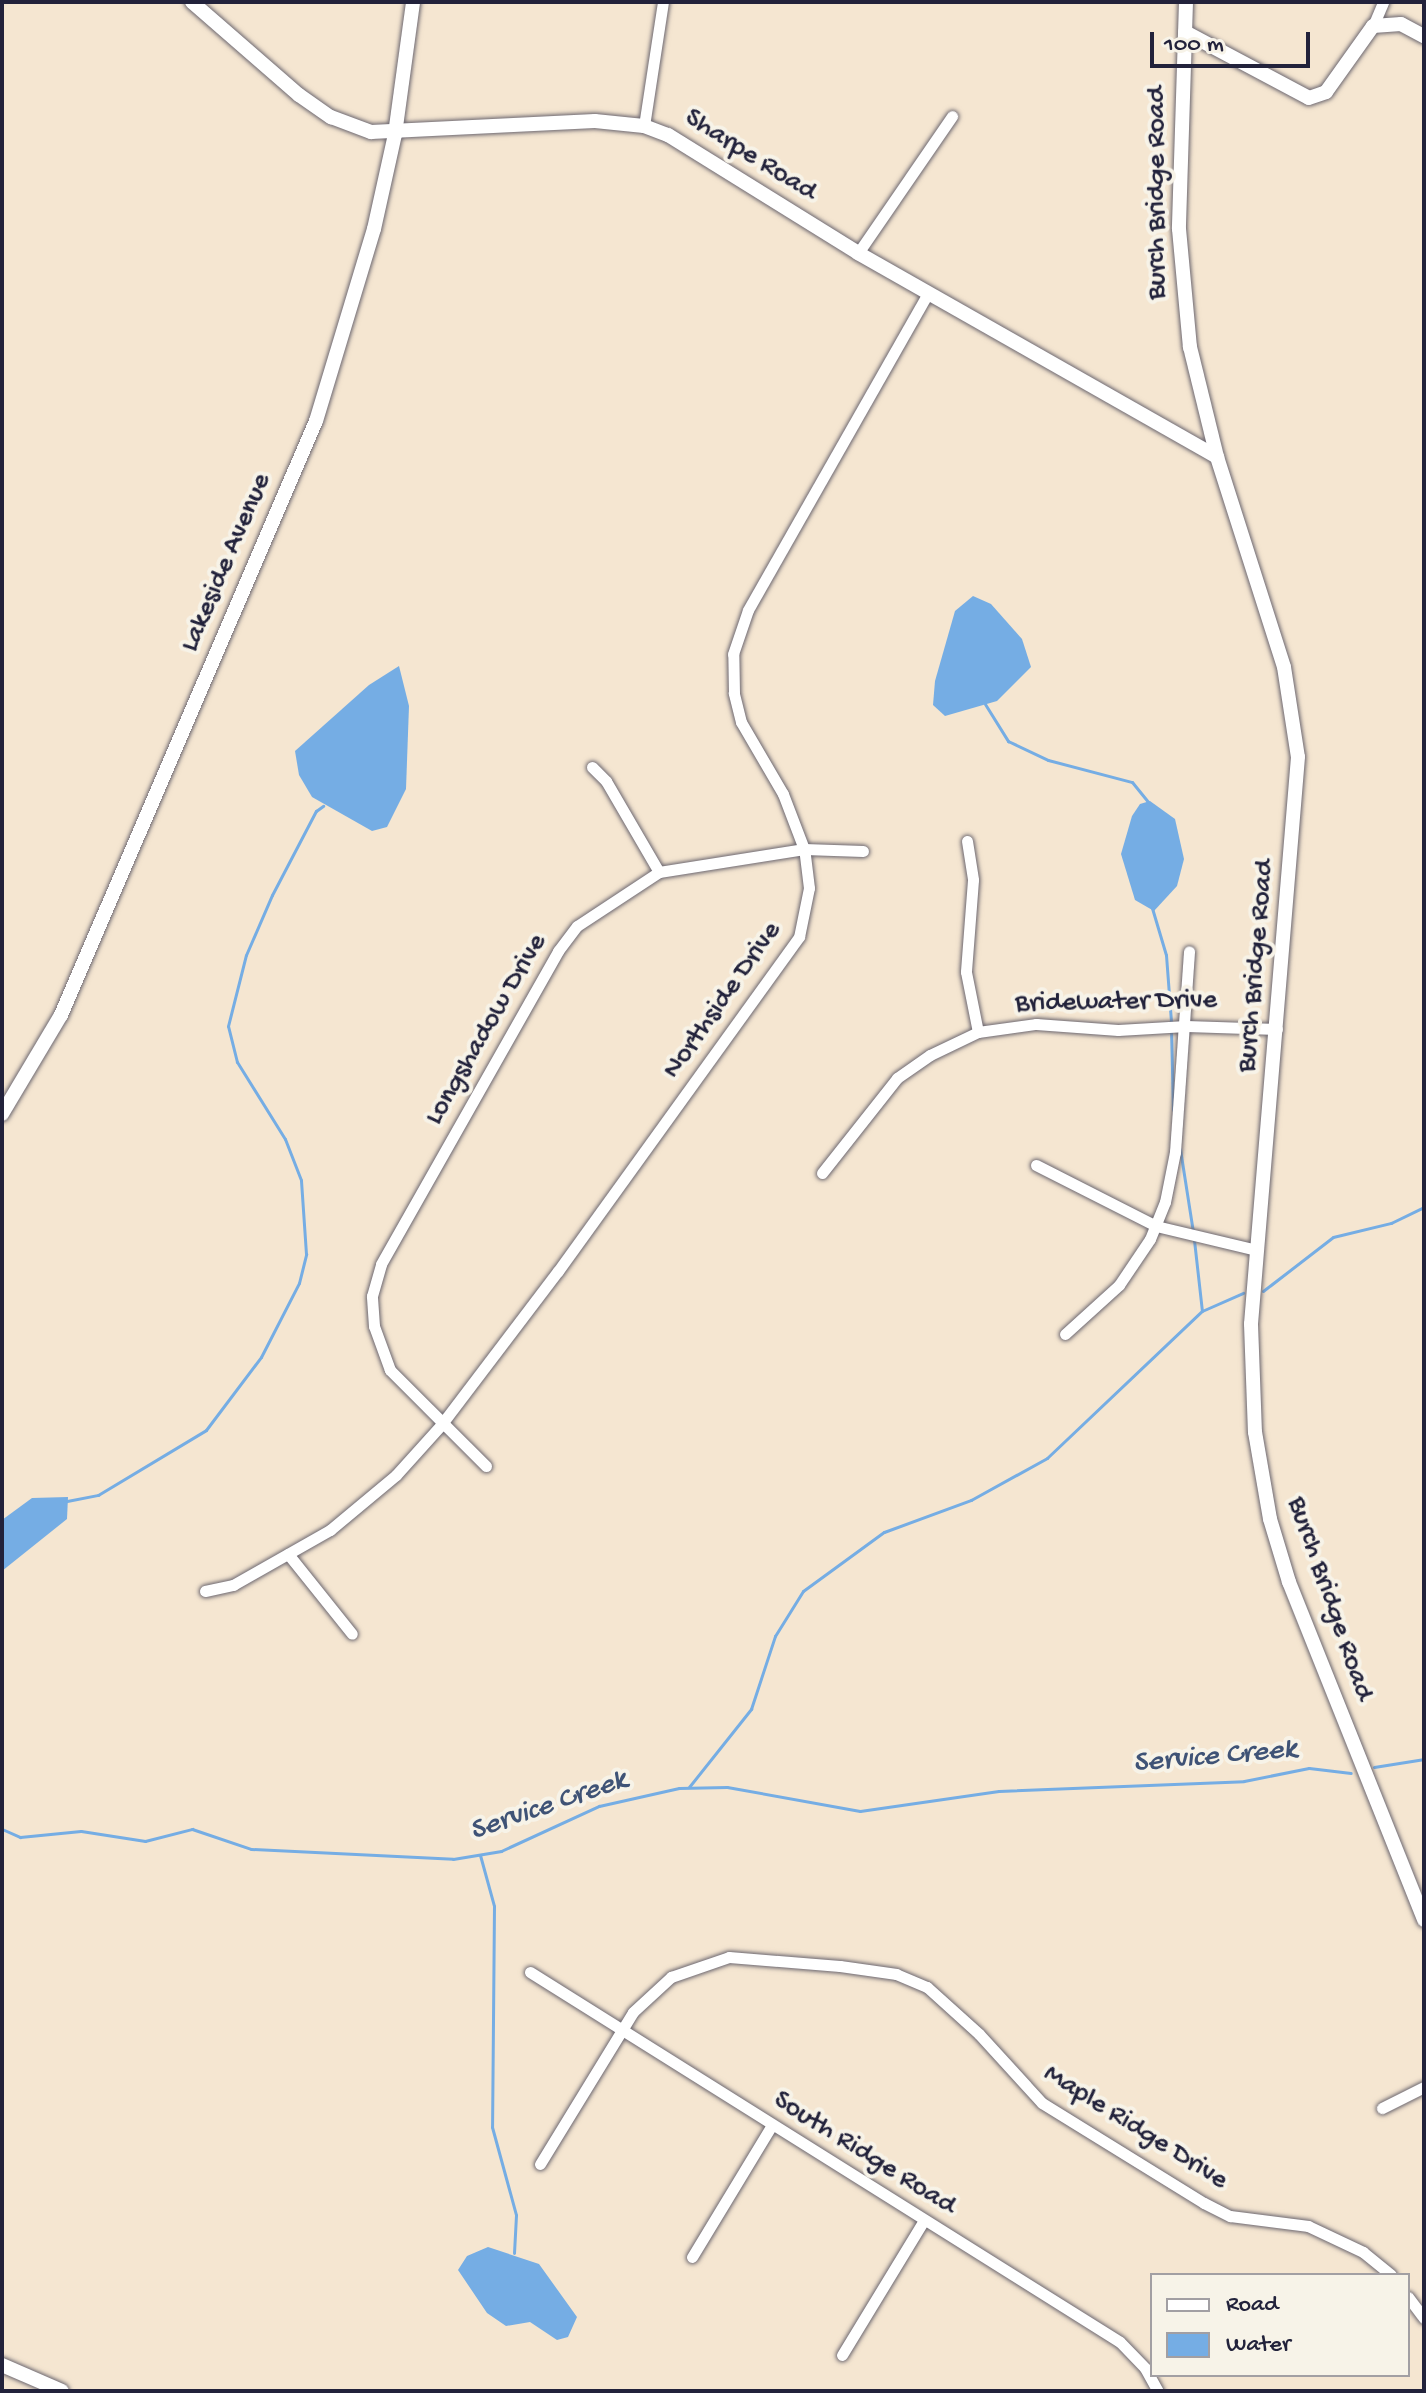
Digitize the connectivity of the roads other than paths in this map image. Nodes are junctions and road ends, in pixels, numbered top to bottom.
1 (192, 2) edge
2 (413, 2) edge
3 (663, 2) edge
4 (1186, 2) edge
5 (1383, 2) edge
6 (1373, 26) junction
7 (1185, 32) junction
8 (1424, 36) edge
9 (952, 116) dead end
10 (644, 126) junction
11 (395, 134) junction
12 (858, 253) junction
13 (928, 293) junction
14 (1217, 457) junction
15 (592, 767) dead end
16 (967, 841) dead end
17 (804, 849) junction
18 (863, 851) dead end
19 (659, 872) junction
20 (1189, 951) dead end
21 (1186, 1026) junction
22 (1277, 1029) junction
23 (978, 1032) junction
24 (5, 1107) edge
25 (1036, 1165) dead end
26 (822, 1173) dead end
27 (1156, 1226) junction
28 (1257, 1250) junction
29 (1065, 1334) dead end
30 (441, 1425) junction
31 (486, 1466) dead end
32 (288, 1554) junction
33 (205, 1591) dead end
34 (352, 1634) dead end
35 (1424, 1920) edge
36 (530, 1972) dead end
37 (621, 2029) junction
38 (1424, 2087) edge
39 (1382, 2108) dead end
40 (772, 2125) junction
41 (540, 2164) dead end
42 (924, 2220) junction
43 (692, 2257) dead end
44 (1389, 2273) edge
45 (1410, 2300) edge
46 (1424, 2318) edge
47 (842, 2355) dead end
48 (2, 2365) edge
49 (1150, 2377) edge
50 (62, 2391) edge

1 - 11 street, Sharpe Road
2 - 11 street, Lakeside Avenue
3 - 10 street
4 - 7 street, Burch Bridge Road
5 - 6 street
6 - 7 street
6 - 8 street
7 - 14 street, Burch Bridge Road
9 - 12 street
10 - 11 street, Sharpe Road
10 - 12 street, Sharpe Road
11 - 24 street, Lakeside Avenue
12 - 13 street, Sharpe Road
13 - 14 street, Sharpe Road
13 - 17 street, Northside Drive
14 - 22 street, Burch Bridge Road
15 - 19 street
16 - 23 street
17 - 18 street, Longshadow Drive
17 - 19 street, Longshadow Drive
17 - 30 street, Northside Drive
19 - 30 street, Longshadow Drive
20 - 21 street
21 - 22 street, Bridewater Drive
21 - 23 street, Bridewater Drive
21 - 27 street
22 - 28 street, Burch Bridge Road
23 - 26 street, Bridewater Drive
25 - 27 street
27 - 28 street
27 - 29 street
28 - 35 street, Burch Bridge Road
30 - 31 street, Longshadow Drive
30 - 32 street, Northside Drive
32 - 33 street, Northside Drive
32 - 34 street
36 - 37 street, South Ridge Road
37 - 40 street, South Ridge Road
37 - 41 street, Maple Ridge Drive
37 - 44 street, Maple Ridge Drive
38 - 39 street
40 - 42 street, South Ridge Road
40 - 43 street
42 - 47 street
42 - 49 street, South Ridge Road
45 - 46 street
48 - 50 street

